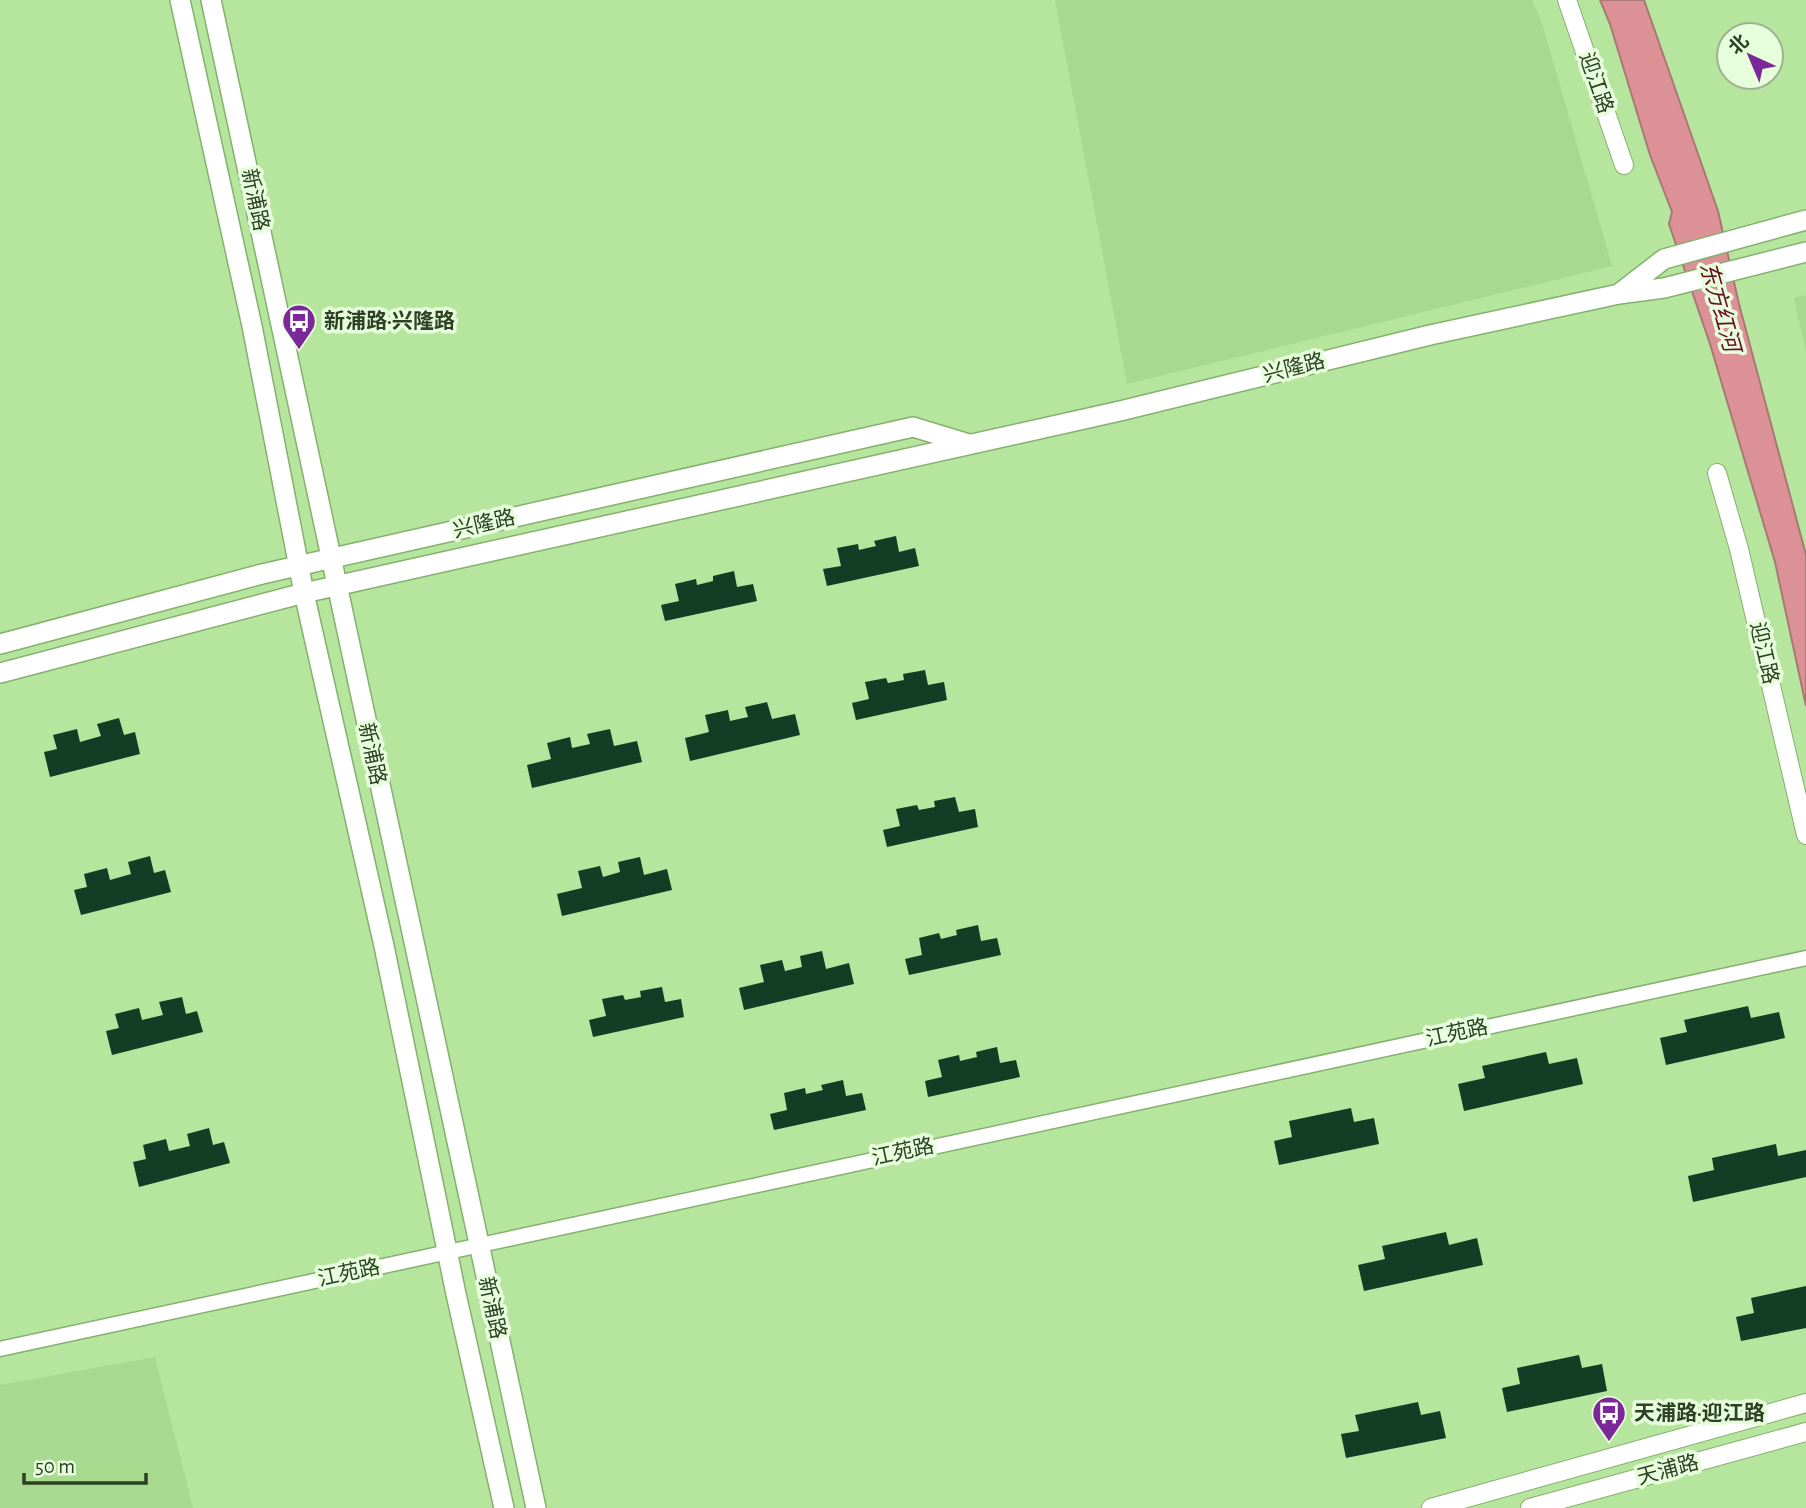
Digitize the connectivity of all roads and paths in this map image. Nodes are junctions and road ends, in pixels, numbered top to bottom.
1 (180, 0) edge
2 (211, 0) edge
3 (1567, 0) edge
4 (1624, 165) dead end
5 (1806, 220) edge
6 (1806, 252) edge
7 (1619, 294) junction
8 (970, 444) junction
9 (1717, 473) dead end
10 (330, 558) junction
11 (299, 565) junction
12 (335, 586) junction
13 (304, 593) junction
14 (0, 644) edge
15 (0, 673) edge
16 (1806, 835) edge
17 (1806, 958) edge
18 (479, 1245) junction
19 (447, 1252) junction
20 (0, 1349) edge
21 (1806, 1404) edge
22 (1806, 1432) edge
23 (504, 1508) edge
24 (536, 1508) edge
25 (1431, 1508) edge
26 (1530, 1508) edge

1 - 11 main road, 新浦路
2 - 10 main road, 新浦路
3 - 4 street, 迎江路
5 - 7 main road, 兴隆路
6 - 7 main road, 兴隆路
7 - 8 main road, 兴隆路
8 - 10 main road, 兴隆路
8 - 12 main road, 兴隆路
9 - 16 street, 迎江路
10 - 11 main road, 兴隆路
10 - 12 main road, 新浦路
11 - 13 main road, 新浦路
11 - 14 main road, 兴隆路
12 - 13 main road, 兴隆路
12 - 18 main road, 新浦路
13 - 15 main road, 兴隆路
13 - 19 main road, 新浦路
17 - 18 street, 江苑路
18 - 19 street, 江苑路
18 - 24 main road, 新浦路
19 - 20 street, 江苑路
19 - 23 main road, 新浦路
21 - 25 street
22 - 26 street, 天浦路

